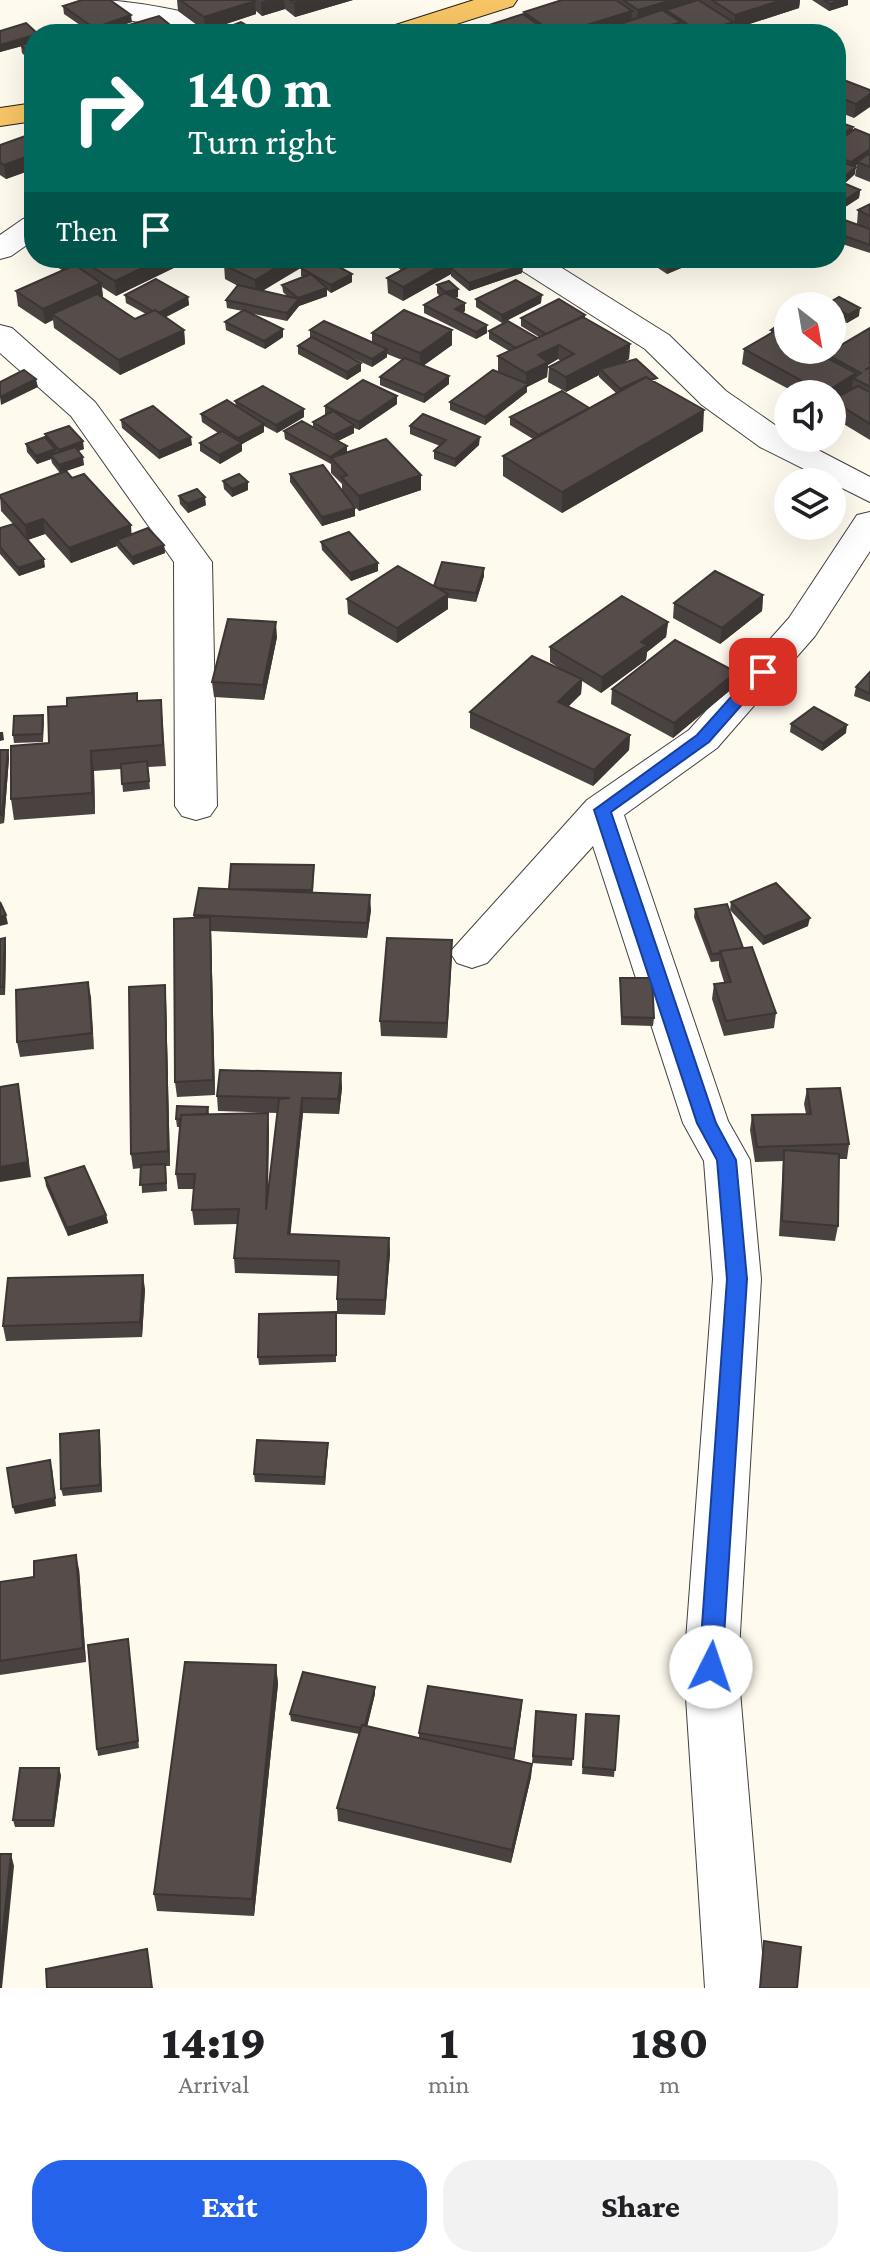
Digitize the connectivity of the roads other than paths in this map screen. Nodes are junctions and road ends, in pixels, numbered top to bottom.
1 (107, 0) edge
2 (503, 0) edge
3 (188, 24) edge
4 (427, 24) edge
5 (24, 113) edge
6 (0, 117) edge
7 (24, 233) edge
8 (0, 249) edge
9 (540, 268) edge
10 (0, 335) edge
11 (870, 491) edge
12 (870, 523) edge
13 (196, 806) dead end
14 (602, 810) junction
15 (472, 952) dead end
16 (735, 1988) edge

1 - 3 street
2 - 4 main road
5 - 6 main road
7 - 8 street
9 - 11 street
10 - 13 street
12 - 14 street
14 - 15 street
14 - 16 street

